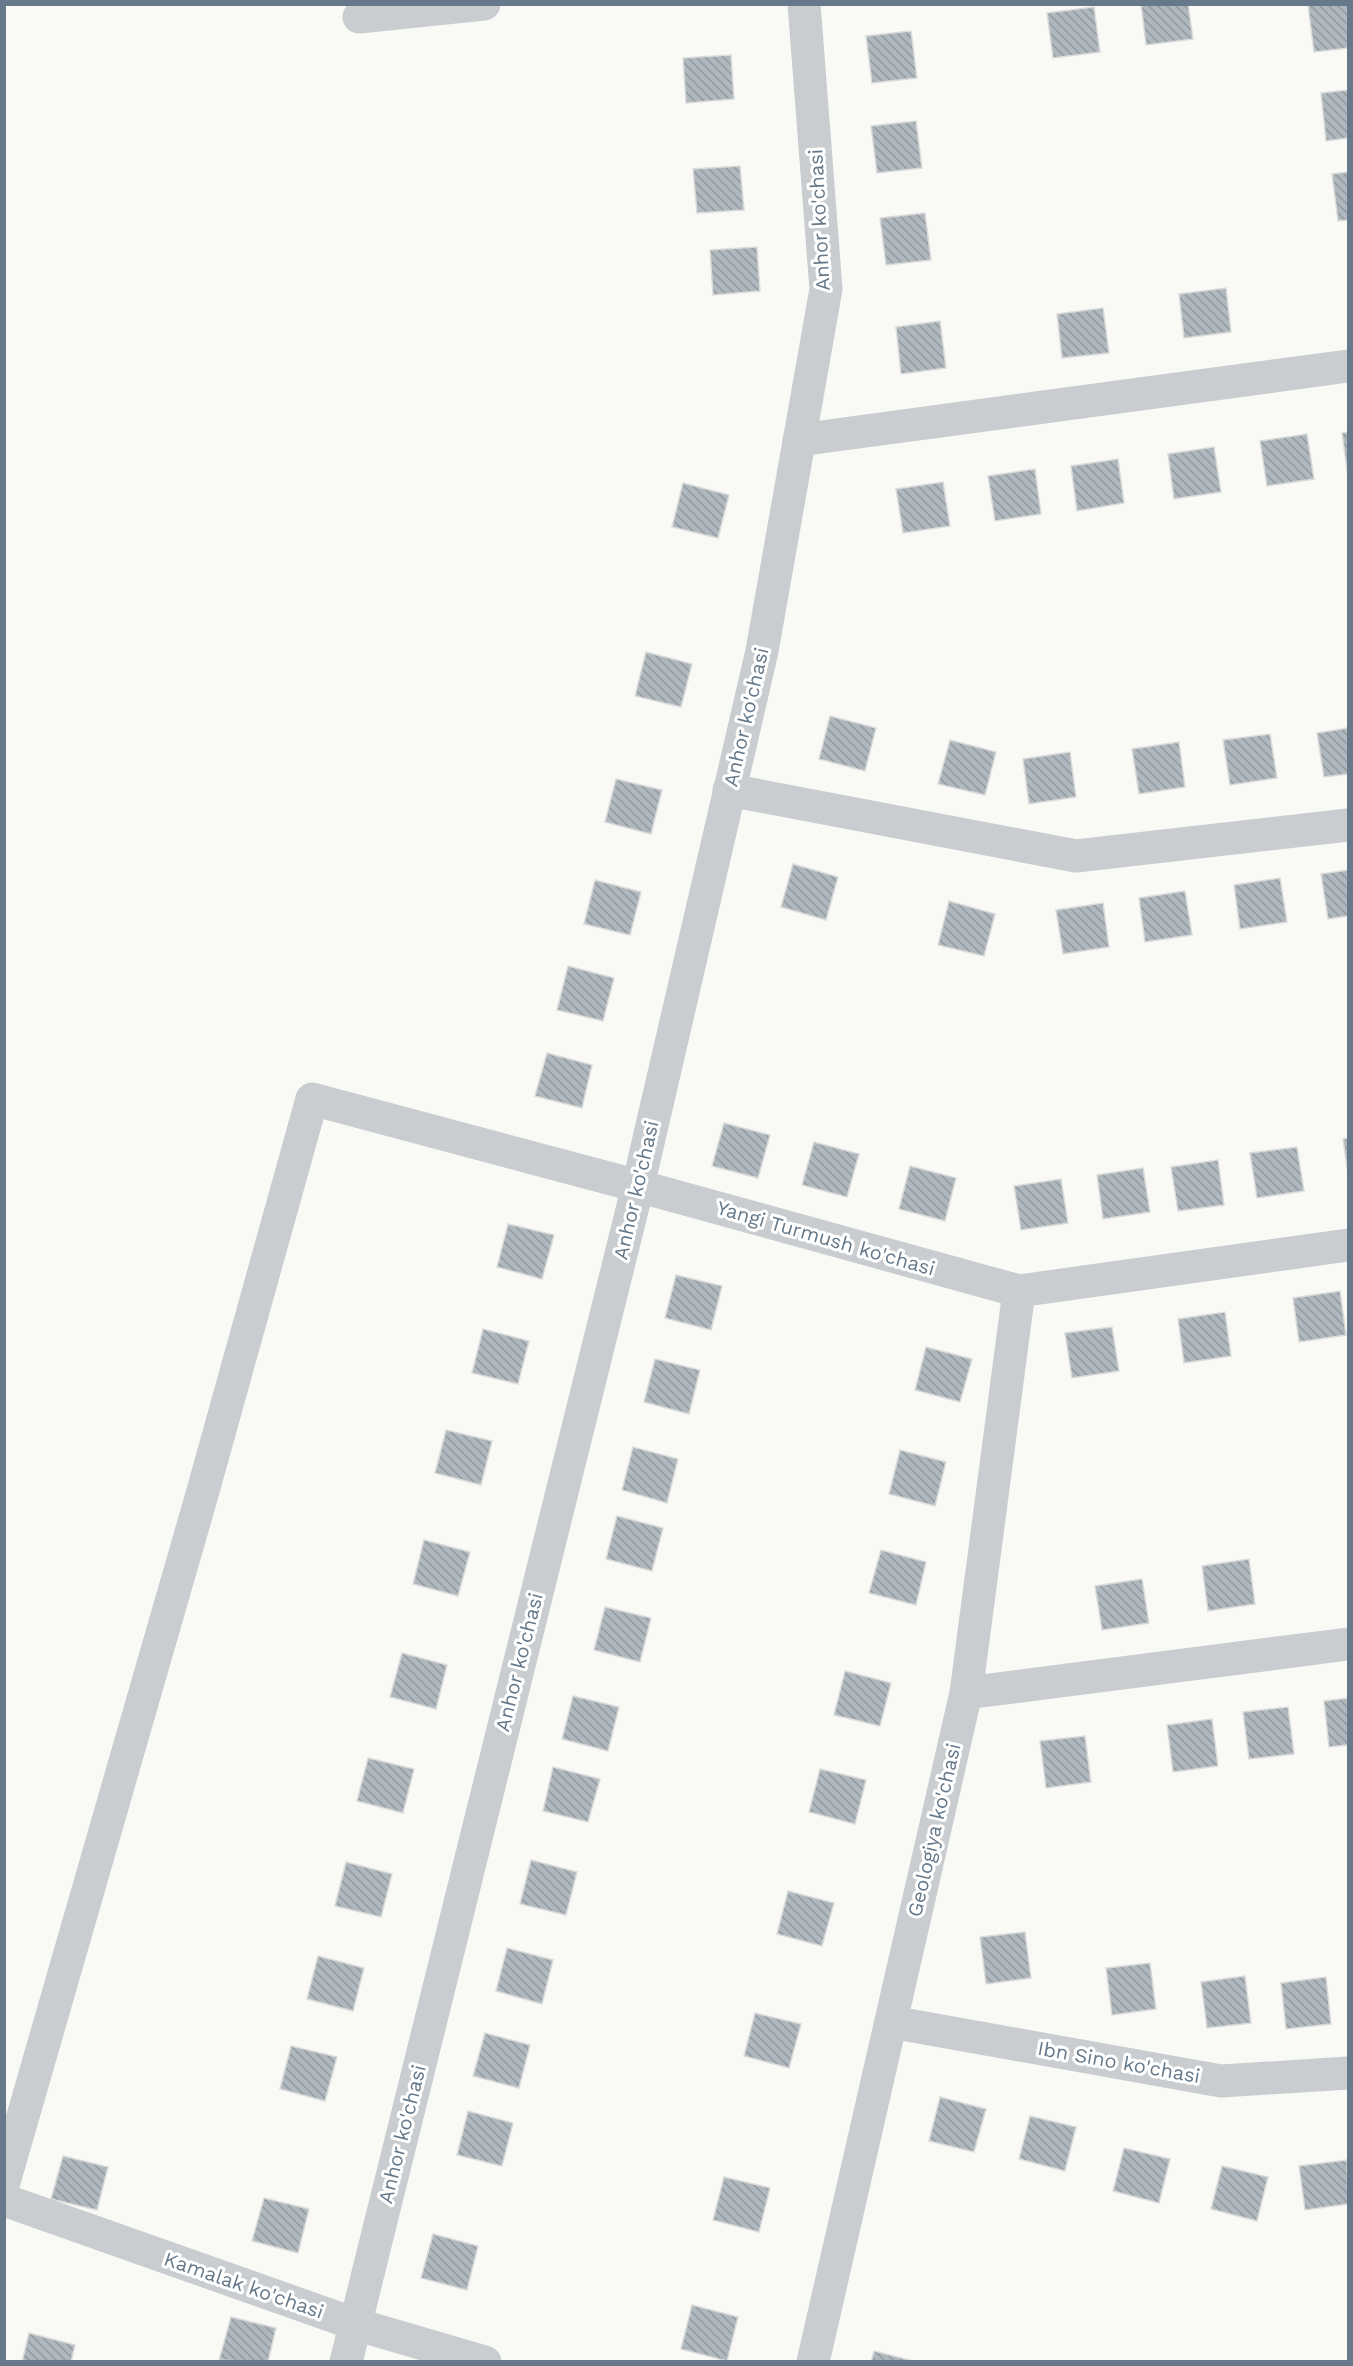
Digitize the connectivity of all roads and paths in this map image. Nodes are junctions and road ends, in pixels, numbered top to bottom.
1 (484, 4) edge
2 (804, 4) edge
3 (359, 17) dead end
4 (1348, 366) edge
5 (799, 440) junction
6 (729, 790) junction
7 (1348, 825) edge
8 (638, 1186) junction
9 (1348, 1245) edge
10 (1019, 1292) junction
11 (1348, 1644) edge
12 (966, 1693) junction
13 (891, 2022) junction
14 (1348, 2073) edge
15 (4, 2182) edge
16 (4, 2200) edge
17 (355, 2324) junction
18 (346, 2361) edge
19 (485, 2361) edge
20 (813, 2361) edge

1 - 3 street
2 - 5 street, Anhor ko'chasi
4 - 5 street
5 - 6 street, Anhor ko'chasi
6 - 7 street
6 - 8 street, Anhor ko'chasi
8 - 10 street, Yangi Turmush ko'chasi
8 - 15 street, Yangi Turmush ko'chasi
8 - 17 street, Anhor ko'chasi
9 - 10 street, Yangi Turmush ko'chasi
10 - 12 street, Geologiya ko'chasi
11 - 12 street
12 - 13 street, Geologiya ko'chasi
13 - 14 street, Ibn Sino ko'chasi
13 - 20 street, Geologiya ko'chasi
16 - 17 street, Kamalak ko'chasi
17 - 18 street, Anhor ko'chasi
17 - 19 street, Kamalak ko'chasi

